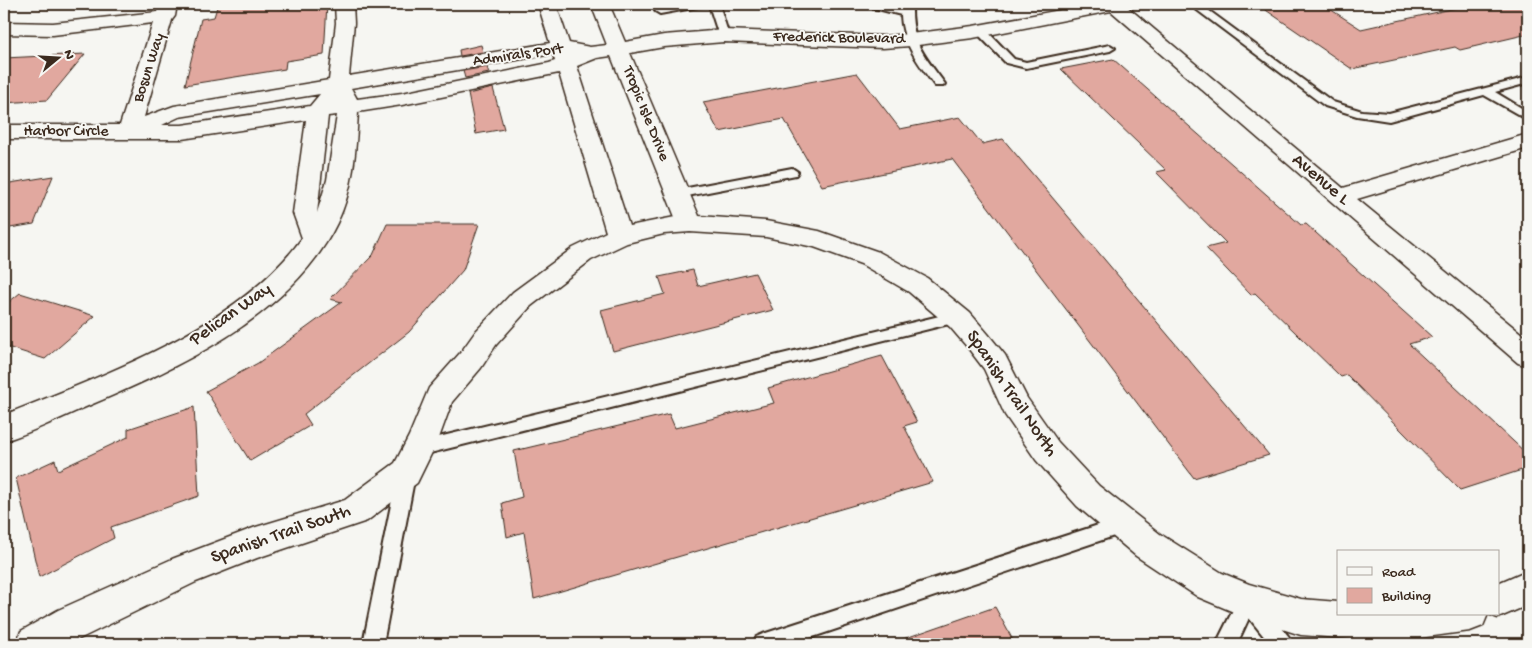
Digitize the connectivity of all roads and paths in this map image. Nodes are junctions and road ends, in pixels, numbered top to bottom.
1 (344, 4) edge
2 (547, 4) edge
3 (600, 4) edge
4 (705, 4) edge
5 (714, 4) edge
6 (870, 4) edge
7 (1117, 4) edge
8 (1194, 4) edge
9 (907, 8) edge
10 (167, 10) edge
11 (660, 11) dead end
12 (4, 28) edge
13 (981, 31) junction
14 (724, 36) junction
15 (910, 40) junction
16 (1110, 48) dead end
17 (618, 49) junction
18 (592, 53) joint
19 (564, 55) junction
20 (1528, 80) edge
21 (339, 84) junction
22 (939, 84) dead end
23 (1485, 91) junction
24 (348, 105) junction
25 (318, 110) junction
26 (1528, 117) edge
27 (4, 132) edge
28 (129, 132) junction
29 (1528, 141) edge
30 (792, 172) dead end
31 (677, 194) junction
32 (1339, 197) junction
33 (690, 224) junction
34 (620, 236) junction
35 (314, 239) junction
36 (956, 317) junction
37 (1528, 355) edge
38 (4, 428) edge
39 (412, 461) junction
40 (1135, 535) junction
41 (1528, 587) edge
42 (1500, 600) edge
43 (1248, 601) junction
44 (1454, 616) edge
45 (34, 644) edge
46 (373, 644) edge
47 (762, 644) edge
48 (1226, 644) edge
49 (1282, 644) edge

1 - 21 street
2 - 19 street
3 - 17 street, Tropic Isle Drive
4 - 11 lane
5 - 14 lane
6 - 9 lane
7 - 13 street, Frederick Boulevard
7 - 32 street, Avenue L
8 - 23 lane
9 - 15 lane
10 - 12 street
10 - 28 street, Bosun Way
13 - 15 street, Frederick Boulevard
13 - 16 lane
14 - 15 street, Frederick Boulevard
14 - 17 street, Frederick Boulevard
15 - 22 lane
17 - 18 street, Frederick Boulevard
17 - 31 street, Tropic Isle Drive
18 - 19 street, Admirals Port
19 - 21 street, Admirals Port
19 - 24 street, Admirals Port
19 - 34 street
20 - 23 lane
21 - 24 street
21 - 25 street
21 - 28 street, Admirals Port
23 - 26 lane
24 - 25 street, Admirals Port
24 - 35 street, Pelican Way
25 - 28 street, Admirals Port
25 - 35 street
27 - 28 street, Harbor Circle
29 - 32 street
30 - 31 lane
31 - 33 street, Tropic Isle Drive
32 - 37 street, Avenue L
33 - 34 street
33 - 36 street, Spanish Trail North
34 - 39 street
35 - 38 street, Pelican Way
36 - 39 lane
36 - 40 street, Spanish Trail North
39 - 45 street, Spanish Trail South
39 - 46 lane
40 - 43 street, Spanish Trail North
40 - 47 lane
41 - 42 street
43 - 44 street, Spanish Trail North
43 - 48 lane
43 - 49 lane

